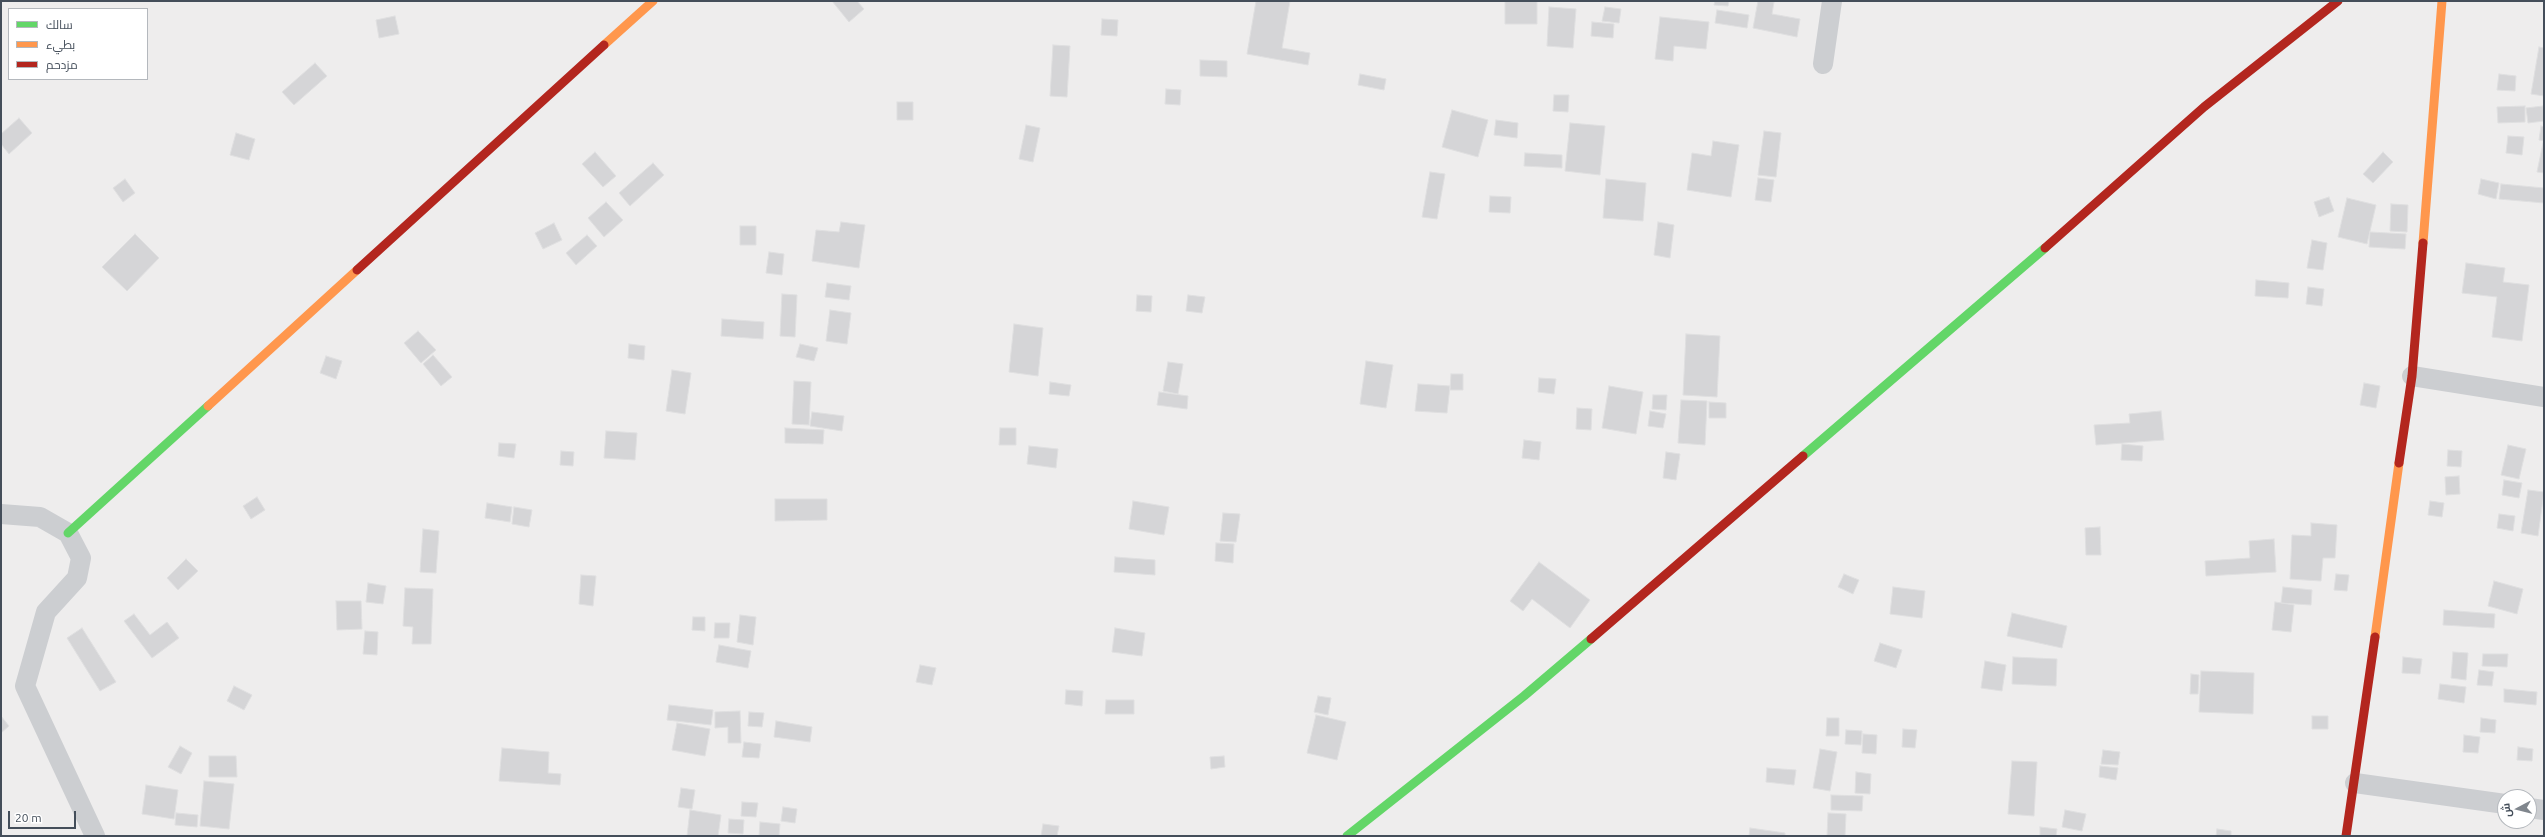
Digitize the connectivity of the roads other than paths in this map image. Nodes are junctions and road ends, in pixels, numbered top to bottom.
1 (653, 1) edge
2 (1832, 1) edge
3 (2338, 1) edge
4 (2442, 1) edge
5 (1823, 64) dead end
6 (2412, 376) junction
7 (2544, 397) edge
8 (1, 514) edge
9 (68, 533) junction
10 (2355, 783) junction
11 (2497, 803) edge
12 (95, 836) edge
13 (1347, 836) edge
14 (2346, 836) edge

1 - 9 street
2 - 5 street
3 - 13 street
4 - 6 street
6 - 7 street
6 - 10 street
8 - 9 street
9 - 12 street
10 - 11 street
10 - 14 street

